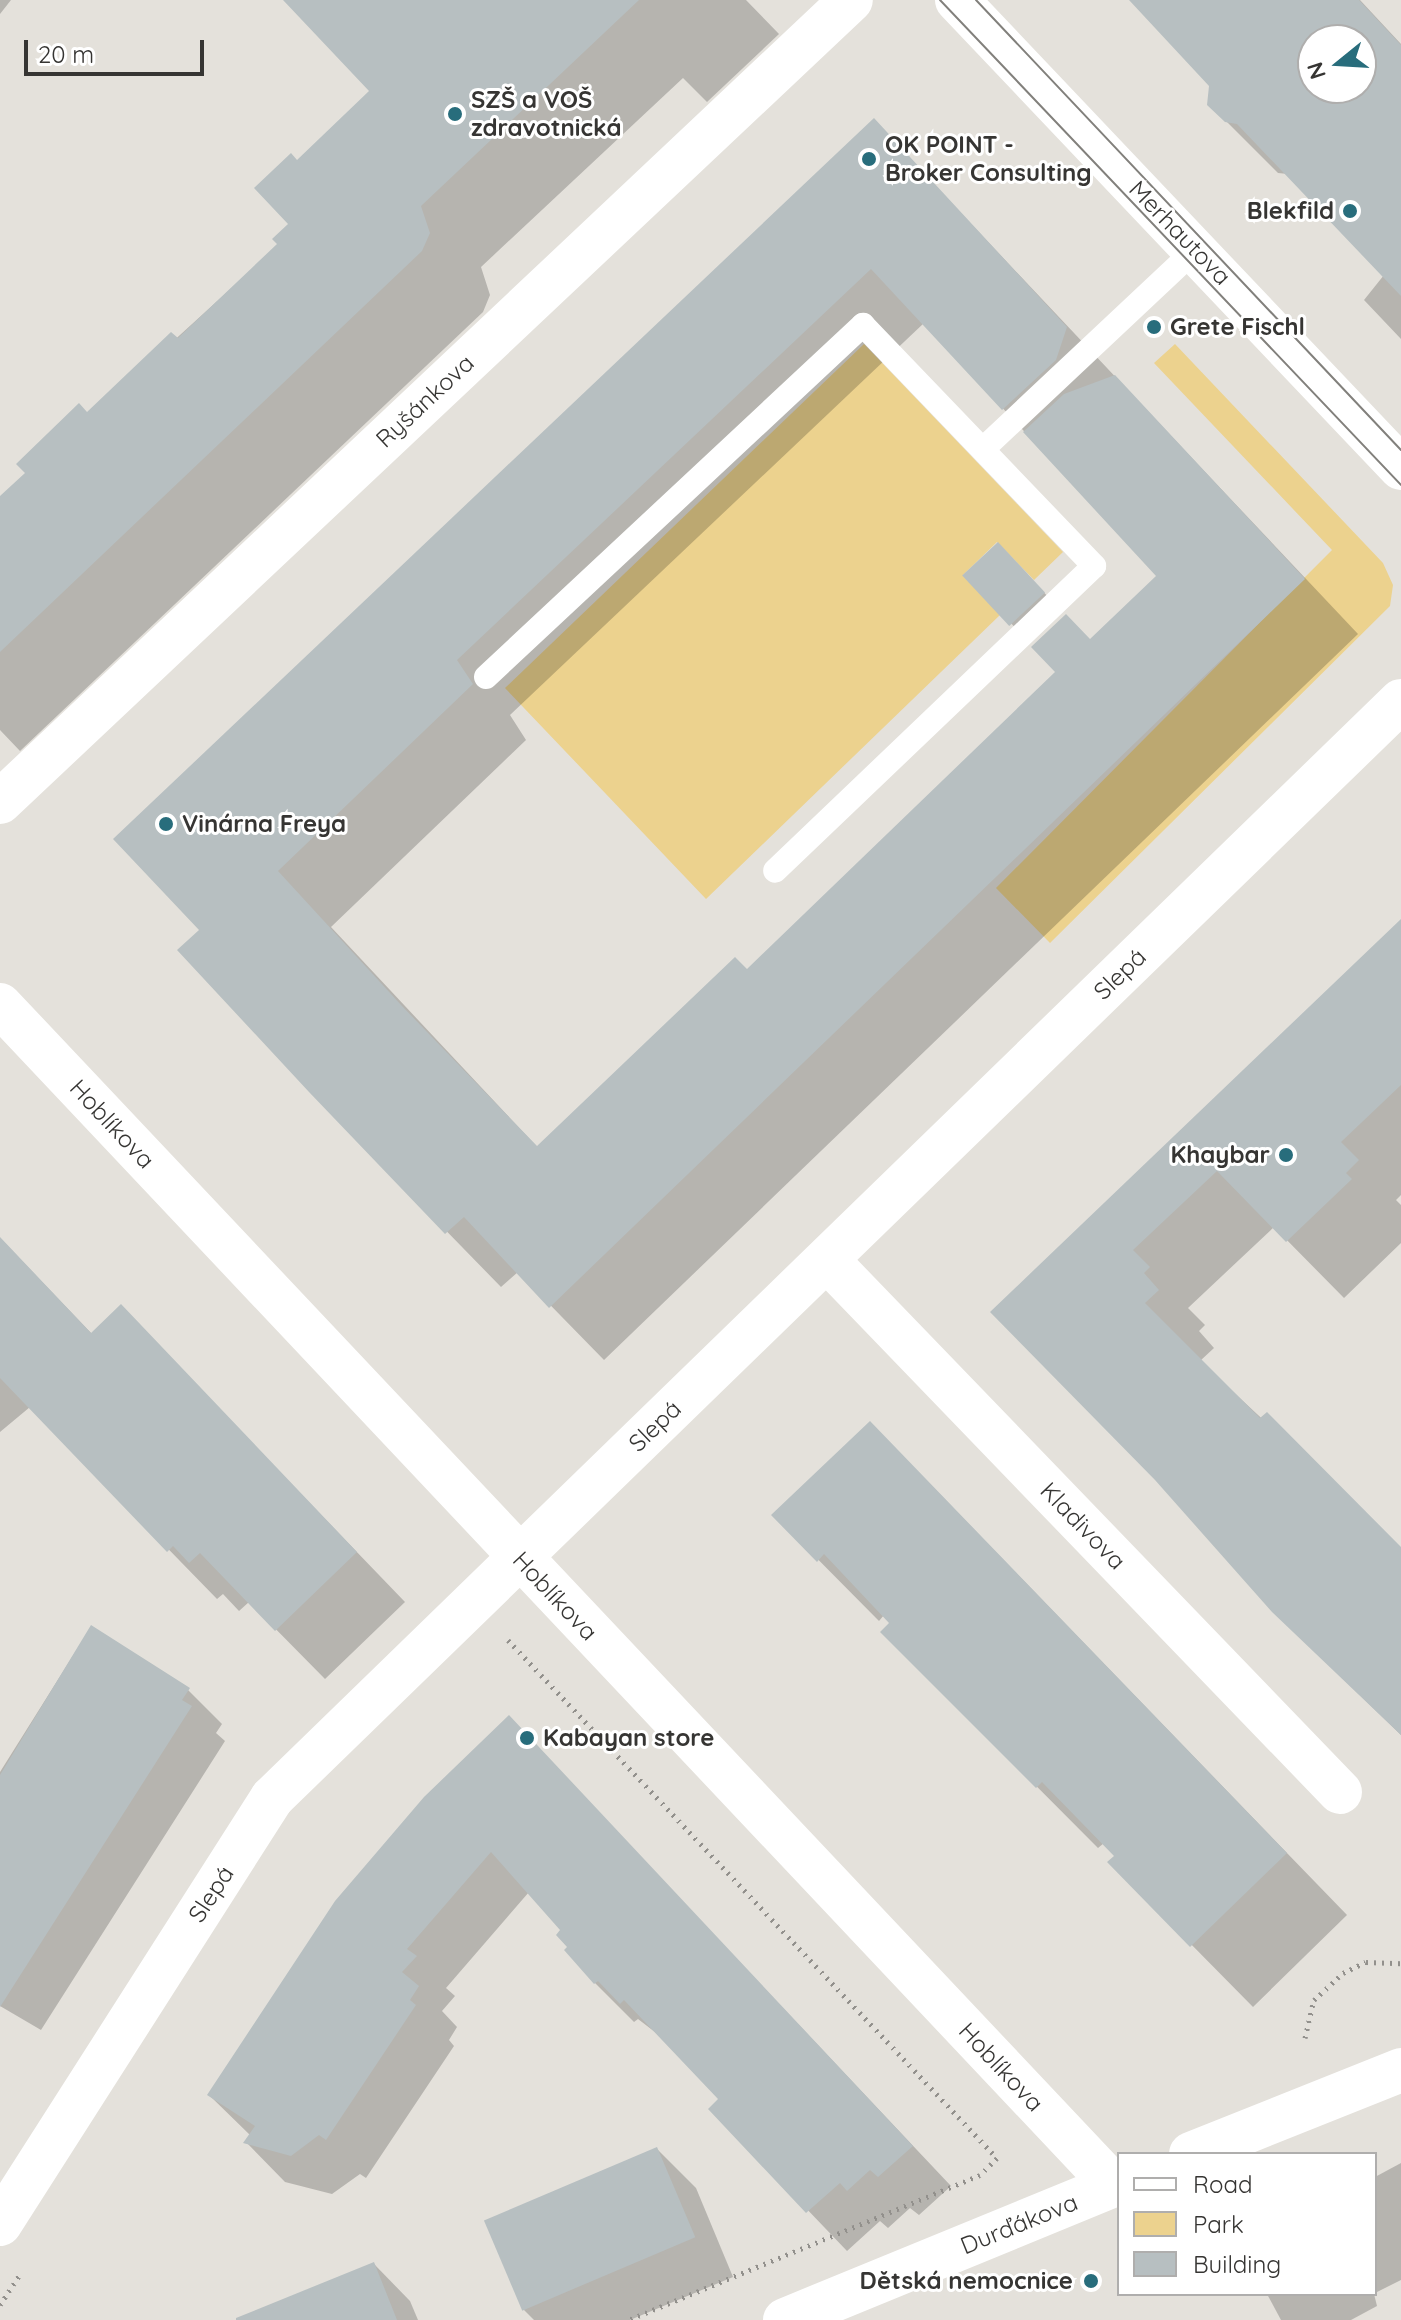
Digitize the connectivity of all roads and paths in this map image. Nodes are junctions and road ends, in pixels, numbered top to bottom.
1 (851, 0) edge
2 (957, 0) edge
3 (1196, 249) junction
4 (983, 449) junction
5 (1401, 468) edge
6 (486, 677) dead end
7 (1401, 701) edge
8 (0, 802) edge
9 (775, 871) dead end
10 (0, 1005) edge
11 (827, 1260) junction
12 (519, 1558) junction
13 (496, 1648) dead end
14 (1340, 1792) dead end
15 (1401, 1963) edge
16 (1305, 2038) dead end
17 (1401, 2070) edge
18 (1196, 2152) edge
19 (1116, 2184) edge
20 (0, 2224) edge
21 (26, 2266) dead end
22 (0, 2305) edge
23 (629, 2320) edge
24 (785, 2320) edge

1 - 8 street, Ryšánkova
2 - 3 street, Merhautova
3 - 4 lane
3 - 5 street, Merhautova
4 - 6 lane
4 - 9 lane
7 - 11 street, Slepá
10 - 12 street, Hoblíkova
11 - 12 street, Slepá
11 - 14 street, Kladivova
12 - 19 street, Hoblíkova
12 - 20 street, Slepá
13 - 23 path
15 - 16 path
17 - 18 street
19 - 24 street, Durďákova
21 - 22 path

